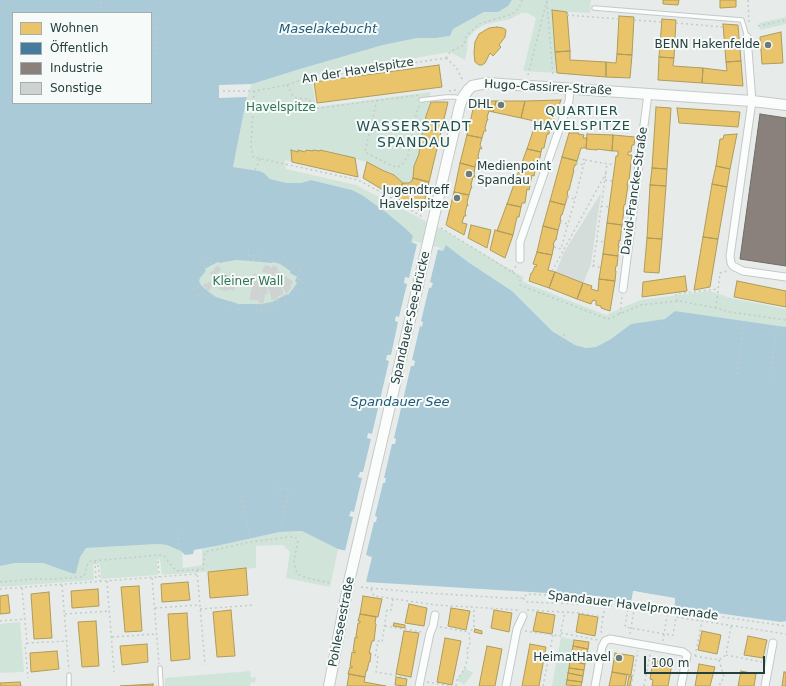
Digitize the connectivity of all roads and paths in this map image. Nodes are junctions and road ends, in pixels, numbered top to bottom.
1 (101, 0) edge
2 (522, 0) edge
3 (547, 0) edge
4 (748, 0) edge
5 (594, 8) dead end
6 (100, 12) edge
7 (548, 13) junction
8 (552, 14) dead end
9 (567, 15) dead end
10 (619, 19) dead end
11 (634, 20) dead end
12 (786, 20) edge
13 (157, 22) dead end
14 (662, 22) dead end
15 (676, 23) dead end
16 (758, 26) dead end
17 (723, 27) dead end
18 (750, 28) dead end
19 (152, 35) edge
20 (156, 36) junction
21 (747, 37) joint
22 (155, 54) dead end
23 (446, 58) junction
24 (528, 75) dead end
25 (553, 76) dead end
26 (464, 82) dead end
27 (287, 85) junction
28 (570, 89) junction
29 (223, 91) dead end
30 (254, 91) junction
31 (648, 94) junction
32 (377, 100) junction
33 (421, 100) junction
34 (462, 100) junction
35 (752, 101) junction
36 (786, 105) edge
37 (312, 109) dead end
38 (315, 109) junction
39 (261, 158) junction
40 (578, 158) dead end
41 (585, 160) junction
42 (576, 163) dead end
43 (607, 164) junction
44 (584, 165) junction
45 (615, 165) dead end
46 (255, 170) dead end
47 (606, 173) junction
48 (605, 180) junction
49 (613, 182) dead end
50 (567, 197) dead end
51 (575, 199) junction
52 (601, 206) junction
53 (609, 207) dead end
54 (420, 217) dead end
55 (560, 222) dead end
56 (568, 224) junction
57 (445, 230) dead end
58 (596, 241) junction
59 (428, 242) joint
60 (604, 242) dead end
61 (554, 247) dead end
62 (250, 249) dead end
63 (561, 249) junction
64 (254, 252) dead end
65 (260, 255) dead end
66 (560, 255) junction
67 (210, 256) dead end
68 (283, 259) dead end
69 (520, 259) dead end
70 (202, 261) dead end
71 (248, 261) dead end
72 (253, 261) dead end
73 (260, 262) dead end
74 (288, 262) dead end
75 (280, 264) dead end
76 (212, 265) dead end
77 (294, 266) dead end
78 (206, 268) dead end
79 (286, 268) dead end
80 (601, 268) dead end
81 (737, 269) junction
82 (300, 270) dead end
83 (290, 271) dead end
84 (552, 271) dead end
85 (786, 277) edge
86 (201, 285) dead end
87 (305, 285) dead end
88 (205, 289) dead end
89 (293, 289) dead end
90 (623, 289) joint
91 (718, 289) junction
92 (193, 290) dead end
93 (299, 293) dead end
94 (284, 295) dead end
95 (198, 296) dead end
96 (277, 300) dead end
97 (231, 301) dead end
98 (677, 301) junction
99 (272, 302) dead end
100 (269, 303) dead end
101 (239, 304) dead end
102 (257, 304) dead end
103 (261, 304) dead end
104 (287, 304) dead end
105 (280, 305) dead end
106 (274, 307) dead end
107 (229, 308) dead end
108 (716, 308) junction
109 (270, 309) dead end
110 (238, 310) dead end
111 (258, 312) dead end
112 (262, 312) dead end
113 (620, 314) junction
114 (786, 320) edge
115 (744, 321) dead end
116 (777, 326) dead end
117 (565, 334) dead end
118 (558, 344) dead end
119 (737, 374) dead end
120 (770, 378) dead end
121 (276, 488) dead end
122 (241, 496) dead end
123 (280, 532) dead end
124 (178, 533) dead end
125 (250, 538) dead end
126 (179, 550) dead end
127 (355, 558) joint
128 (95, 560) junction
129 (158, 561) dead end
130 (98, 565) dead end
131 (197, 570) junction
132 (197, 574) junction
133 (159, 577) junction
134 (152, 578) junction
135 (108, 581) junction
136 (0, 582) edge
137 (96, 582) junction
138 (100, 582) junction
139 (331, 583) dead end
140 (62, 585) junction
141 (361, 587) dead end
142 (22, 588) junction
143 (0, 589) edge
144 (371, 589) junction
145 (524, 598) junction
146 (393, 599) junction
147 (199, 604) junction
148 (635, 604) junction
149 (254, 605) dead end
150 (605, 605) junction
151 (474, 607) junction
152 (155, 608) junction
153 (668, 609) junction
154 (200, 610) junction
155 (110, 611) junction
156 (565, 612) junction
157 (65, 614) junction
158 (435, 615) dead end
159 (523, 616) dead end
160 (603, 617) junction
161 (25, 619) junction
162 (0, 621) edge
163 (702, 621) junction
164 (384, 626) junction
165 (433, 626) junction
166 (731, 626) junction
167 (786, 626) edge
168 (631, 628) junction
169 (517, 629) junction
170 (469, 632) junction
171 (430, 633) junction
172 (561, 633) junction
173 (157, 634) junction
174 (664, 634) junction
175 (786, 634) edge
176 (553, 635) junction
177 (112, 637) junction
178 (67, 641) junction
179 (606, 641) junction
180 (628, 642) junction
181 (27, 643) junction
182 (773, 643) dead end
183 (639, 644) junction
184 (652, 646) junction
185 (661, 648) junction
186 (687, 655) junction
187 (726, 655) junction
188 (695, 656) junction
189 (719, 660) junction
190 (770, 663) junction
191 (205, 665) dead end
192 (160, 668) joint
193 (114, 672) dead end
194 (69, 675) joint
195 (28, 678) dead end
196 (420, 682) edge
197 (69, 686) edge
198 (161, 686) edge
199 (329, 686) edge
200 (451, 686) edge
201 (456, 686) edge
202 (506, 686) edge
203 (543, 686) edge
204 (595, 686) edge
205 (631, 686) edge
206 (644, 686) edge
207 (681, 686) edge
208 (719, 686) edge
209 (765, 686) edge

1 - 6 path
2 - 23 path
3 - 7 path
3 - 24 path
4 - 18 path
5 - 21 lane
7 - 8 path
7 - 25 path
9 - 10 path
11 - 14 path
12 - 16 path
13 - 20 path
15 - 17 path
19 - 20 path
20 - 22 path
21 - 35 street
23 - 26 path
23 - 27 path, An der Havelspitze
27 - 30 path, An der Havelspitze
27 - 38 path
28 - 31 street, Hugo-Cassirer-Straße
28 - 34 street, Hugo-Cassirer-Straße
28 - 69 street
29 - 30 path, An der Havelspitze
30 - 39 path
31 - 35 street, Hugo-Cassirer-Straße
31 - 90 street, David-Francke-Straße
32 - 33 path
32 - 33 path
32 - 38 path
33 - 34 lane
34 - 59 street, Hugo-Cassirer-Straße
35 - 36 street, Hugo-Cassirer-Straße
35 - 81 street
37 - 38 path
39 - 46 path
39 - 54 path
40 - 41 path
41 - 43 path
41 - 44 path
42 - 44 path
43 - 45 path
43 - 47 path
44 - 51 path
47 - 48 path
47 - 66 path
48 - 49 path
48 - 52 path
50 - 51 path
51 - 56 path
52 - 53 path
52 - 58 path
55 - 56 path
56 - 63 path
57 - 113 path
58 - 60 path
58 - 80 path
59 - 127 street, Spandauer-See-Brücke
61 - 63 path
62 - 71 path
63 - 66 path
64 - 72 path
65 - 73 path
66 - 84 path
67 - 76 path
68 - 75 path
70 - 78 path
74 - 79 path
77 - 83 path
81 - 85 street
81 - 91 path
82 - 87 path
86 - 92 path
88 - 95 path
89 - 93 path
90 - 113 path
91 - 98 path
91 - 108 path
94 - 104 path
96 - 105 path
97 - 107 path
98 - 108 path
98 - 113 path
99 - 106 path
100 - 109 path
101 - 110 path
102 - 111 path
103 - 112 path
108 - 114 path
115 - 119 path
116 - 120 path
117 - 118 path
121 - 123 path
122 - 125 path
124 - 126 path
127 - 199 street, Pohleseestraße
128 - 131 path
128 - 136 path
128 - 137 path
129 - 133 path
130 - 138 path
131 - 132 path
131 - 139 path
132 - 133 path
132 - 147 path
133 - 134 path
134 - 135 path
134 - 152 path
135 - 138 path
135 - 155 path
137 - 138 path
137 - 140 path
140 - 142 path
140 - 157 path
141 - 144 path, Spandauer Havelpromenade
142 - 143 path
142 - 161 path
144 - 145 path, Spandauer Havelpromenade
144 - 146 path
145 - 148 path, Spandauer Havelpromenade
145 - 150 path
146 - 151 path
146 - 164 path
147 - 152 path
147 - 154 path
148 - 153 path, Spandauer Havelpromenade
148 - 168 path
149 - 154 path
150 - 160 path
150 - 168 path
151 - 156 path
151 - 170 path
152 - 173 path
153 - 167 path, Spandauer Havelpromenade
153 - 174 path
154 - 191 path
155 - 157 path
155 - 177 path
156 - 160 path
156 - 172 path
157 - 178 path
158 - 165 street
159 - 169 street
160 - 179 path
161 - 162 path
161 - 181 path
163 - 166 path
163 - 174 path
163 - 188 path
164 - 171 path
164 - 196 path
165 - 170 path
165 - 171 street
166 - 175 path
166 - 187 path
168 - 174 path
168 - 180 path
169 - 176 path
169 - 202 street
170 - 201 path
171 - 196 street
172 - 176 path
172 - 179 path
173 - 177 path
173 - 192 path
174 - 185 path
176 - 203 path
177 - 193 path
178 - 181 path
178 - 194 path
179 - 180 street
179 - 204 street
180 - 183 street
181 - 195 path
182 - 190 street
183 - 184 street
183 - 205 path
184 - 185 street
184 - 206 path
185 - 186 street
186 - 188 path
186 - 207 street
187 - 189 path
187 - 190 path
188 - 189 path
189 - 208 path
190 - 209 street
192 - 198 lane
194 - 197 lane
196 - 200 path

